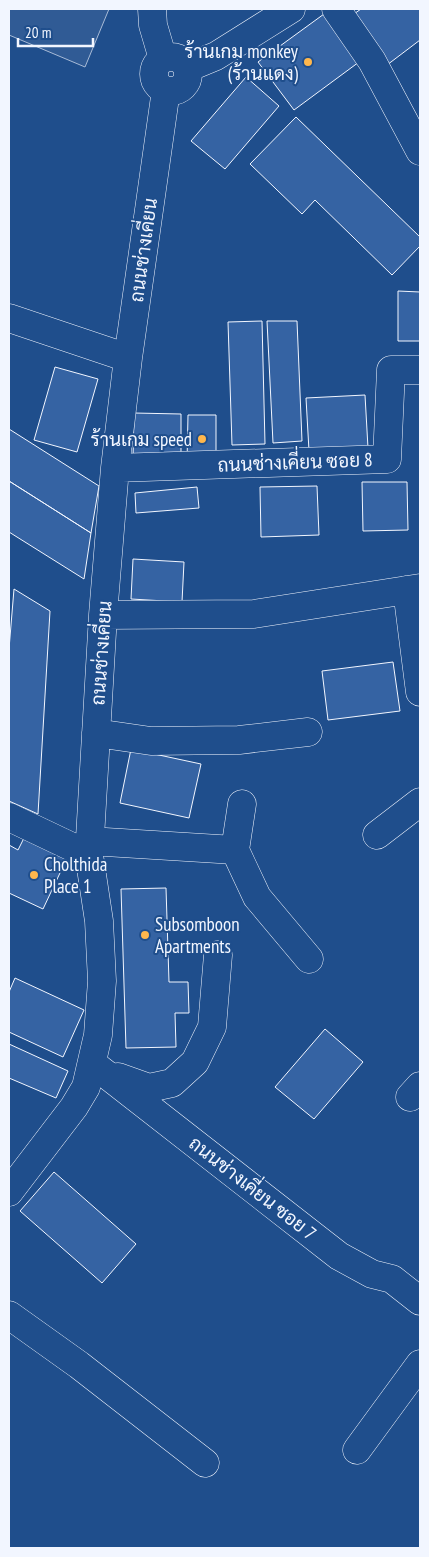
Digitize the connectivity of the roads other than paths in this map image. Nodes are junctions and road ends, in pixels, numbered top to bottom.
1 (152, 9) edge
2 (292, 9) edge
3 (336, 9) edge
4 (175, 64) junction
5 (420, 150) edge
6 (9, 318) edge
7 (128, 358) junction
8 (420, 370) edge
9 (115, 468) junction
10 (414, 589) edge
11 (103, 615) junction
12 (420, 692) edge
13 (308, 732) dead end
14 (96, 733) junction
15 (420, 802) edge
16 (242, 804) dead end
17 (9, 816) edge
18 (377, 835) dead end
19 (89, 848) junction
20 (234, 850) junction
21 (218, 955) dead end
22 (309, 959) dead end
23 (92, 1064) junction
24 (9, 1192) edge
25 (420, 1301) edge
26 (9, 1315) edge
27 (420, 1364) edge
28 (357, 1450) dead end
29 (205, 1463) dead end

1 - 4 street
2 - 4 street
3 - 5 street
4 - 7 street, ถนนช่างเคี่ยน
6 - 7 street
7 - 9 street, ถนนช่างเคี่ยน
8 - 9 street, ถนนช่างเคี่ยน ซอย 8
9 - 11 street, ถนนช่างเคี่ยน
10 - 11 street
10 - 12 street
11 - 14 street, ถนนช่างเคี่ยน
13 - 14 street
14 - 19 street, ถนนช่างเคี่ยน
15 - 18 street
16 - 20 street
17 - 19 street
19 - 20 street
19 - 23 street, ถนนช่างเคี่ยน
20 - 22 street
21 - 23 street
23 - 24 street, ถนนช่างเคี่ยน
23 - 25 street, ถนนช่างเคี่ยน ซอย 7
26 - 29 street
27 - 28 street

